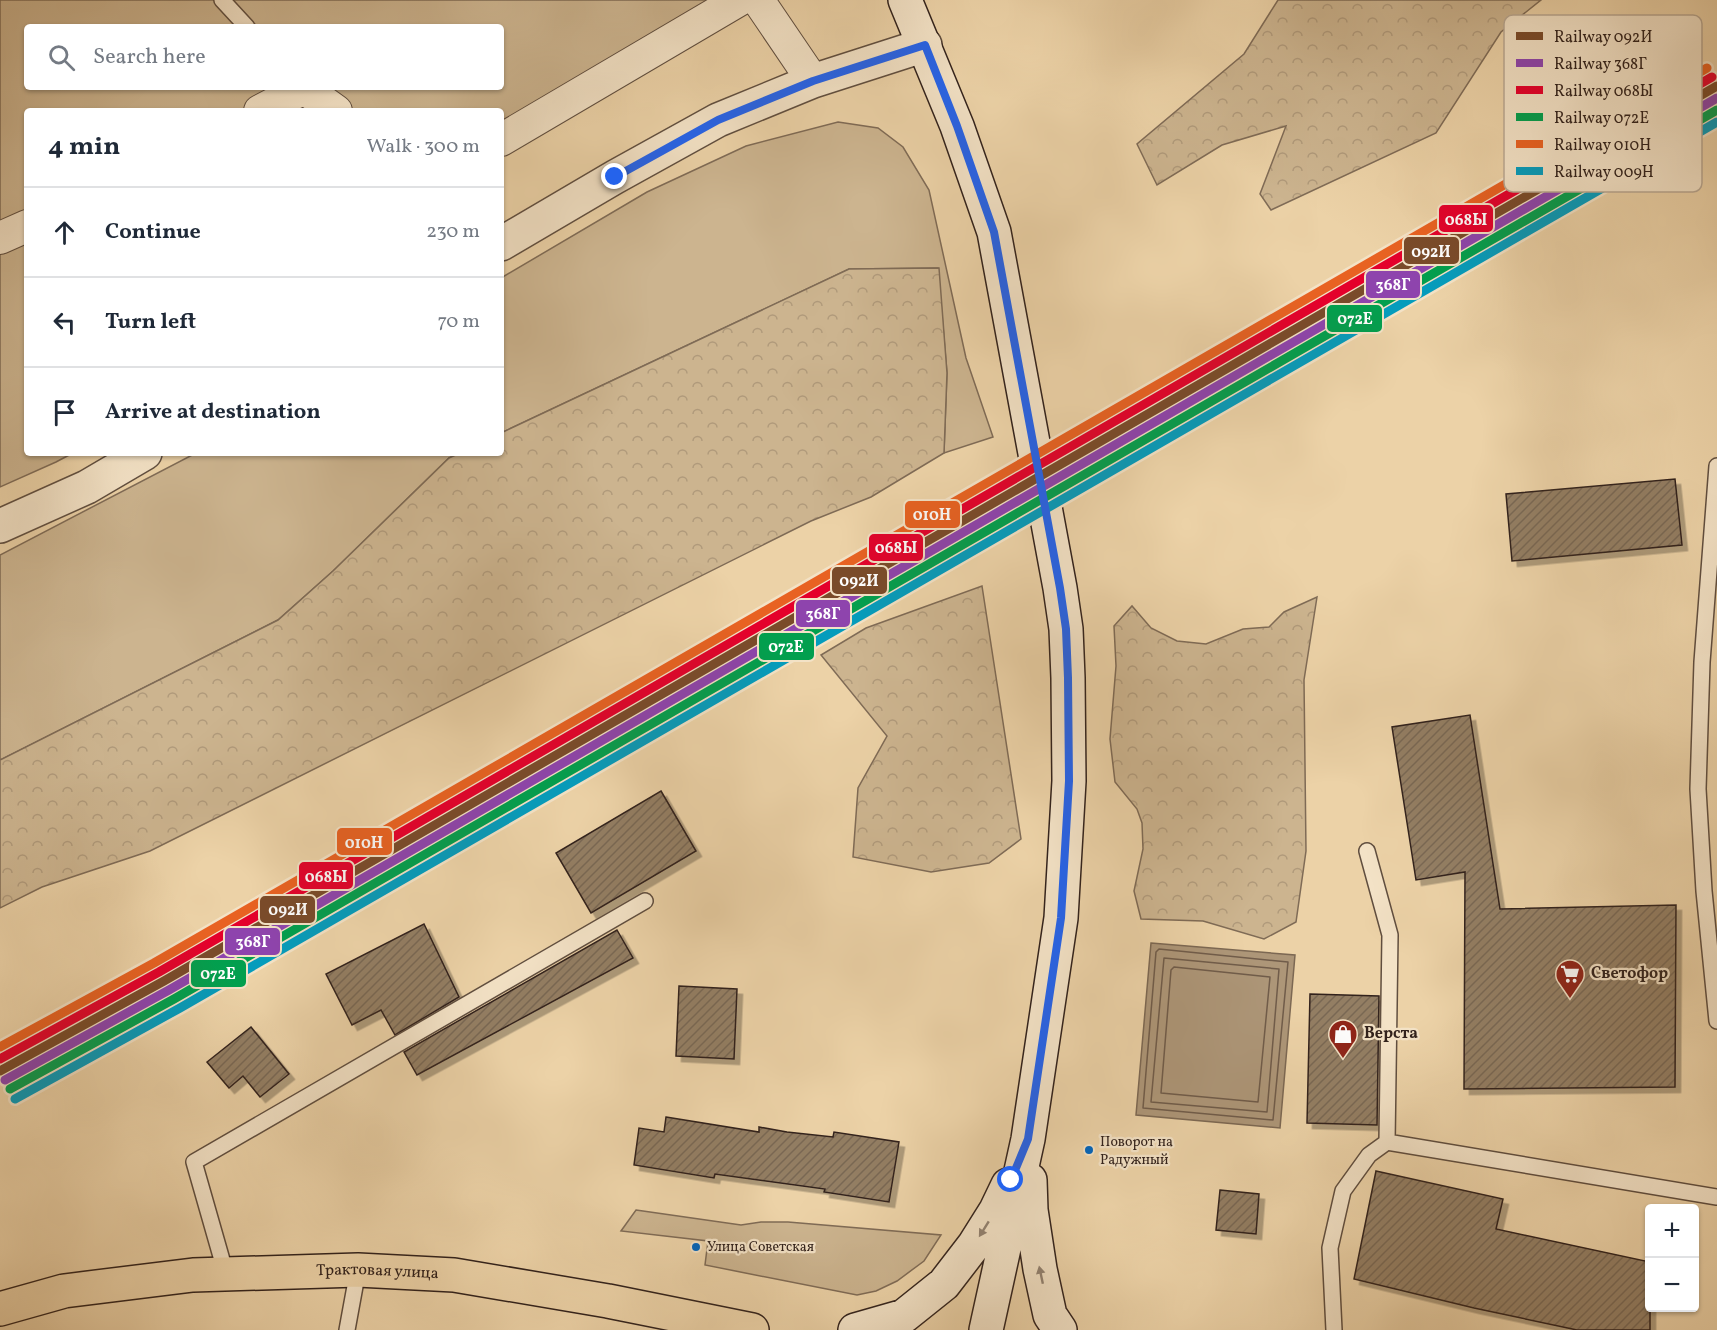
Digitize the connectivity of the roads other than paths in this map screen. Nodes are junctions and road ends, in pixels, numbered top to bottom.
1 (222, 0) edge
2 (739, 0) edge
3 (759, 0) edge
4 (906, 0) edge
5 (244, 24) edge
6 (925, 45) junction
7 (813, 81) junction
8 (298, 90) edge
9 (307, 90) edge
10 (265, 108) edge
11 (332, 108) edge
12 (504, 138) edge
13 (24, 227) edge
14 (0, 238) edge
15 (504, 242) edge
16 (140, 456) edge
17 (1717, 466) edge
18 (0, 526) edge
19 (1367, 851) dead end
20 (645, 901) dead end
21 (1717, 1021) edge
22 (1028, 1139) junction
23 (1388, 1142) junction
24 (1717, 1197) edge
25 (358, 1270) junction
26 (226, 1274) junction
27 (0, 1309) edge
28 (347, 1330) edge
29 (752, 1330) edge
30 (855, 1330) edge
31 (986, 1330) edge
32 (1060, 1330) edge
33 (1334, 1330) edge

1 - 5 lane
2 - 12 street
3 - 7 street
4 - 6 main road
6 - 7 main road
6 - 22 main road
7 - 15 main road
8 - 10 street
9 - 11 street
13 - 14 street
16 - 18 main road
17 - 21 lane
19 - 23 lane
20 - 26 lane
22 -> 30 main road
22 - 31 main road
32 -> 22 main road
23 - 24 lane
23 - 33 lane
25 - 26 main road, Трактовая улица
25 - 28 lane
25 - 29 main road, Трактовая улица
26 - 27 main road, Трактовая улица

